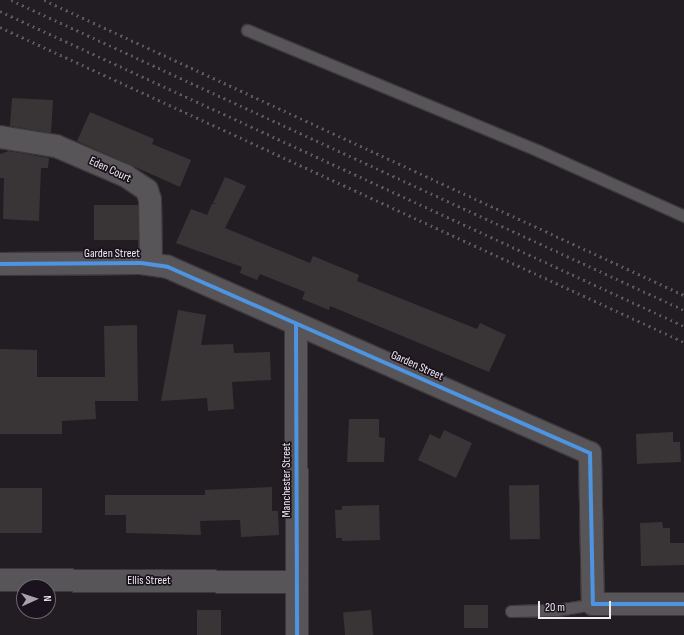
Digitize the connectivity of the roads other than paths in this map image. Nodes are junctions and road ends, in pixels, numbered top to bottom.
1 (247, 30) dead end
2 (0, 137) edge
3 (684, 216) edge
4 (0, 264) edge
5 (151, 264) junction
6 (296, 324) junction
7 (0, 580) edge
8 (297, 582) junction
9 (593, 604) junction
10 (684, 604) edge
11 (511, 611) dead end
12 (297, 635) edge

1 - 3 lane
2 - 5 street, Eden Court
4 - 5 street, Garden Street
5 - 6 street, Garden Street
6 - 8 street, Manchester Street
6 - 9 street, Garden Street
7 - 8 street, Ellis Street
8 - 12 street, Manchester Street
9 - 10 street
9 - 11 lane

